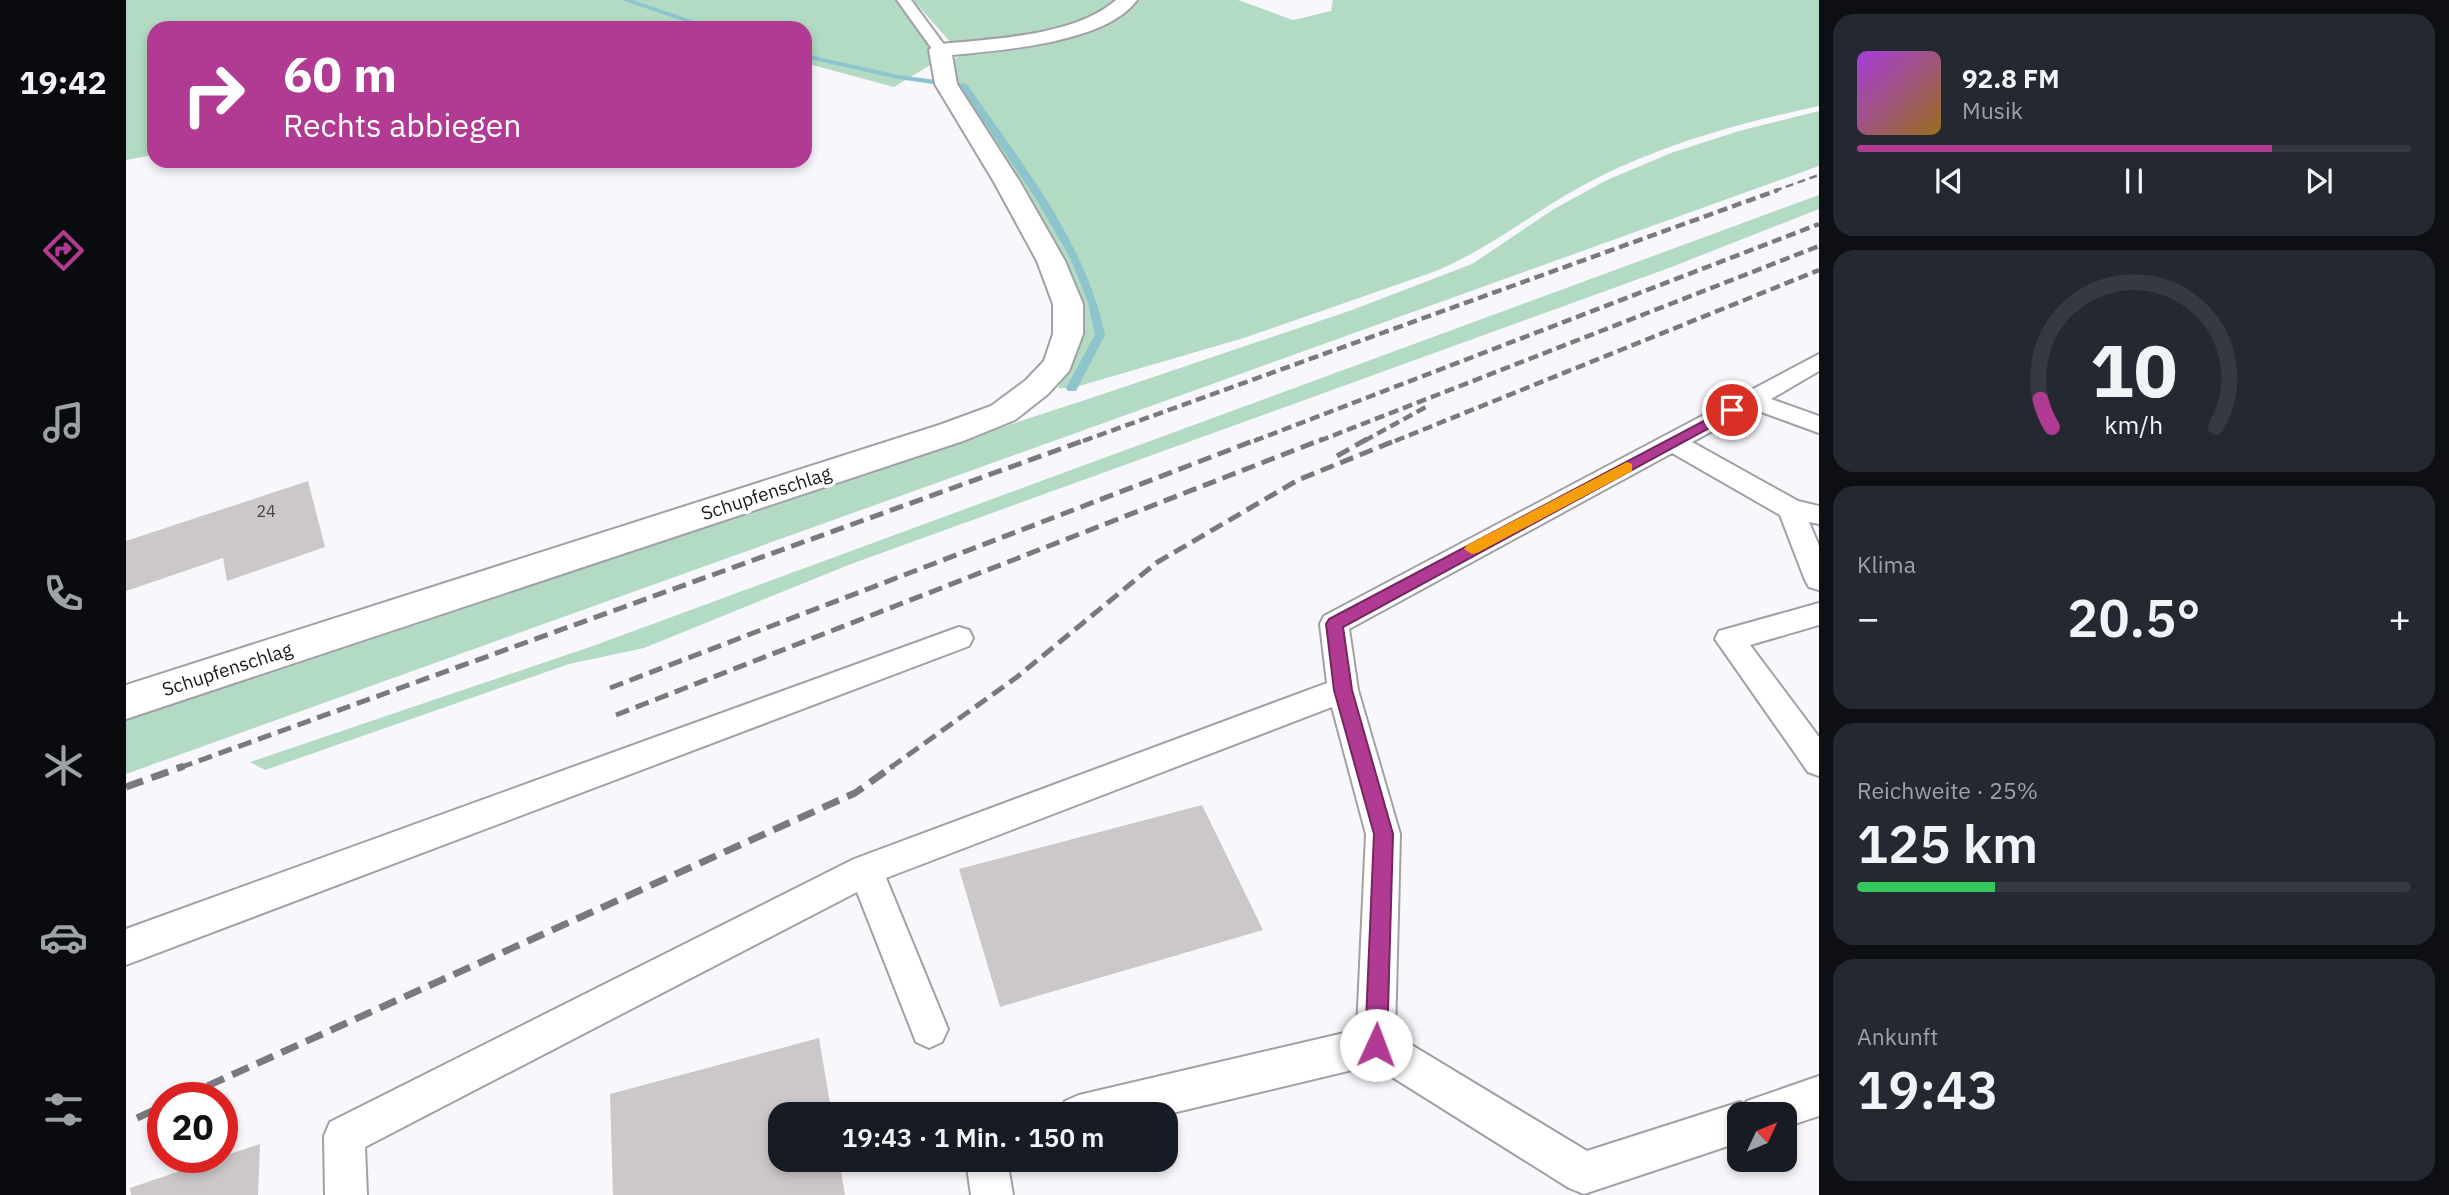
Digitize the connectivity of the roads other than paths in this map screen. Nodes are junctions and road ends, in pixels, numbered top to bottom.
1 (904, 0) edge
2 (1127, 0) edge
3 (940, 50) junction
4 (1819, 361) edge
5 (1751, 400) junction
6 (1819, 425) edge
7 (1674, 443) junction
8 (1791, 509) junction
9 (1819, 514) edge
10 (1819, 580) edge
11 (1819, 614) edge
12 (959, 638) dead end
13 (1343, 690) junction
14 (126, 702) edge
15 (1819, 762) edge
16 (866, 870) junction
17 (126, 947) edge
18 (929, 1029) dead end
19 (1376, 1045) junction
20 (1819, 1096) edge
21 (1134, 1102) edge
22 (1797, 1103) edge
23 (1727, 1126) edge
24 (988, 1172) edge
25 (346, 1195) edge
26 (992, 1195) edge

1 - 3 lane, Schupfenschlag
2 - 3 street
3 - 14 street, Schupfenschlag
4 - 5 lane
5 - 6 lane
5 - 7 lane
7 - 8 lane
7 - 13 lane
8 - 9 lane
8 - 10 lane
11 - 15 lane
12 - 17 lane
13 - 16 lane
13 - 19 lane
16 - 18 lane
16 - 25 lane
19 - 21 lane
19 - 23 lane
20 - 22 lane
24 - 26 lane

